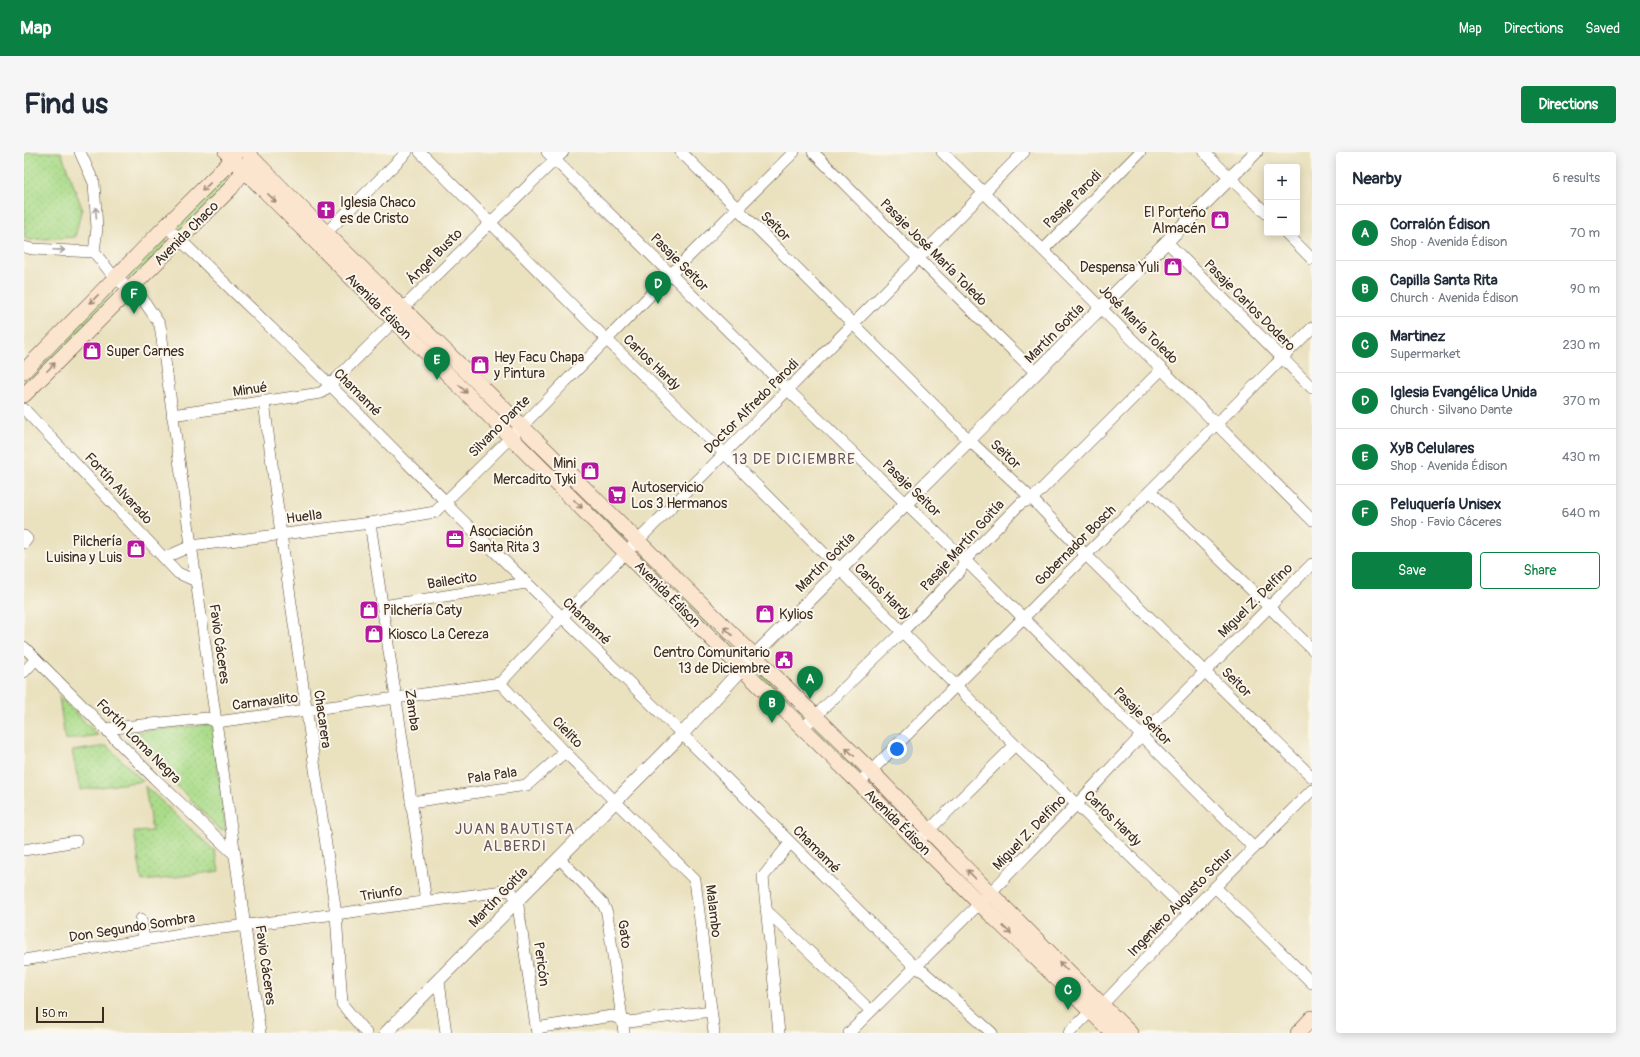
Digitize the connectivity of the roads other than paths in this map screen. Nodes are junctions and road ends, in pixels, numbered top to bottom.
1 (80, 152) edge
2 (407, 152) edge
3 (420, 152) edge
4 (547, 152) edge
5 (681, 152) edge
6 (794, 152) edge
7 (813, 152) edge
8 (942, 152) edge
9 (1024, 152) edge
10 (1140, 152) edge
11 (1204, 152) edge
12 (1256, 152) edge
13 (232, 154) edge
14 (559, 156) edge
15 (251, 158) edge
16 (1230, 178) junction
17 (983, 193) junction
18 (737, 208) junction
19 (1264, 211) edge
20 (490, 223) junction
21 (166, 226) junction
22 (1289, 236) edge
23 (179, 238) junction
24 (321, 238) junction
25 (1167, 242) junction
26 (24, 247) edge
27 (1043, 250) junction
28 (94, 252) junction
29 (918, 259) junction
30 (1312, 259) edge
31 (671, 274) junction
32 (115, 278) junction
33 (130, 288) junction
34 (403, 308) junction
35 (1101, 308) junction
36 (394, 321) junction
37 (855, 324) junction
38 (1312, 328) edge
39 (606, 339) junction
40 (1282, 359) junction
41 (1162, 369) junction
42 (24, 371) edge
43 (1036, 373) junction
44 (330, 386) junction
45 (1312, 388) edge
46 (788, 390) junction
47 (24, 395) edge
48 (264, 402) junction
49 (24, 409) edge
50 (172, 415) junction
51 (1217, 424) junction
52 (516, 431) junction
53 (969, 440) junction
54 (725, 454) junction
55 (1150, 491) junction
56 (1032, 499) junction
57 (445, 501) junction
58 (906, 504) junction
59 (1312, 520) edge
60 (370, 523) junction
61 (282, 534) junction
62 (637, 541) junction
63 (191, 546) junction
64 (626, 552) junction
65 (1086, 556) junction
66 (164, 558) junction
67 (965, 560) junction
68 (1312, 564) edge
69 (840, 569) junction
70 (196, 581) junction
71 (526, 583) junction
72 (382, 606) junction
73 (1269, 608) junction
74 (562, 617) junction
75 (1022, 619) junction
76 (902, 632) junction
77 (24, 647) edge
78 (1312, 649) edge
79 (753, 657) junction
80 (36, 659) junction
81 (743, 670) junction
82 (24, 672) edge
83 (1205, 672) junction
84 (500, 683) junction
85 (956, 685) junction
86 (396, 698) junction
87 (307, 710) junction
88 (814, 716) junction
89 (216, 722) junction
90 (803, 728) junction
91 (105, 729) junction
92 (682, 734) junction
93 (1141, 736) junction
94 (1015, 744) junction
95 (566, 752) junction
96 (870, 771) junction
97 (1312, 777) edge
98 (860, 782) junction
99 (1312, 790) edge
100 (411, 802) junction
101 (615, 802) junction
102 (1077, 804) junction
103 (929, 830) junction
104 (76, 841) dead end
105 (918, 842) junction
106 (790, 843) junction
107 (1254, 848) junction
108 (24, 850) edge
109 (235, 855) junction
110 (559, 858) junction
111 (1215, 887) junction
112 (984, 898) junction
113 (517, 899) junction
114 (426, 901) junction
115 (766, 910) junction
116 (1189, 913) junction
117 (336, 914) junction
118 (141, 919) dead end
119 (245, 926) junction
120 (144, 940) junction
121 (24, 960) edge
122 (915, 967) junction
123 (439, 982) junction
124 (1312, 983) edge
125 (1096, 1008) junction
126 (711, 1011) junction
127 (871, 1011) junction
128 (1312, 1018) edge
129 (622, 1019) junction
130 (537, 1030) edge
131 (260, 1033) edge
132 (366, 1033) edge
133 (386, 1033) edge
134 (446, 1033) edge
135 (624, 1033) edge
136 (714, 1033) edge
137 (779, 1033) edge
138 (849, 1033) edge
139 (992, 1033) edge
140 (1069, 1033) edge
141 (1113, 1033) edge
142 (1130, 1033) edge
143 (1298, 1033) edge

28 -> 1 street
2 - 24 street
3 - 20 street, Carlos Hardy
4 - 14 street, Pasaje Seitor
5 - 18 street, Seitor
6 - 18 street, Silvano Dante
7 - 29 street, Pasaje José María Toledo
8 - 17 street, José María Toledo
9 - 17 street, Doctor Alfredo Parodi
10 - 27 street, Pasaje Parodi
11 - 16 street
12 - 16 street, Martín Goitía
13 - 15 main road, Avenida Édison
13 -> 21 main road, Avenida Chaco
14 - 20 street, Ángel Busto
14 - 31 street, Pasaje Seitor
15 - 23 main road, Avenida Chaco
15 - 24 main road, Avenida Édison
16 - 19 street
16 - 25 street, Martín Goitía
17 - 27 street, José María Toledo
17 - 29 street, Doctor Alfredo Parodi
18 - 31 street, Silvano Dante
18 - 37 street, Seitor
20 - 34 street, Ángel Busto
20 - 39 street, Carlos Hardy
21 - 23 street, Chamamé
21 - 32 main road, Avenida Chaco
22 - 30 street
23 - 33 main road, Avenida Chaco
23 - 44 street, Chamamé
24 - 34 main road, Avenida Édison
24 - 36 main road, Avenida Édison
25 - 35 street, Martín Goitía
25 - 40 street, Pasaje Carlos Dodero
26 -> 28 street
27 - 35 street, José María Toledo
28 - 32 street, Favio Cáceres
29 - 37 street, Doctor Alfredo Parodi
29 - 43 street, Pasaje José María Toledo
31 - 39 street, Silvano Dante
31 - 46 street, Pasaje Seitor
32 - 33 street, Favio Cáceres
32 -> 42 main road, Avenida Chaco
47 -> 33 main road, Avenida Chaco
33 - 50 street, Favio Cáceres
34 - 36 street, Ángel Busto
34 - 52 main road, Avenida Édison
35 - 41 street, José María Toledo
35 - 43 street, Martín Goitía
36 - 44 street, Ángel Busto
36 -> 52 main road, Avenida Édison
37 - 46 street, Doctor Alfredo Parodi
37 - 53 street, Seitor
38 - 40 street, Gobernador Bosch
39 - 52 street, Silvano Dante
39 - 54 street, Carlos Hardy
40 - 45 street, Pasaje Carlos Dodero
40 - 51 street, Gobernador Bosch
41 - 51 street, José María Toledo
41 - 56 street, Pasaje Martín Goitía
43 - 53 street, Martín Goitía
44 - 48 street, Minué
44 - 57 street, Chamamé
46 - 54 street, Doctor Alfredo Parodi
46 - 58 street, Pasaje Seitor
48 - 50 street, Minué
48 - 61 street, Chacarera
49 - 66 street, Fortín Alvarado
50 - 63 street, Favio Cáceres
51 - 55 street, Gobernador Bosch
51 - 59 street, José María Toledo
52 - 57 street, Silvano Dante
52 - 62 main road, Avenida Édison
52 -> 64 main road, Avenida Édison
53 - 56 street, Seitor
53 - 58 street, Martín Goitía
54 - 62 street, Doctor Alfredo Parodi
54 - 69 street, Carlos Hardy
55 - 65 street, Gobernador Bosch
55 - 73 street
56 - 65 street, Seitor
56 - 67 street, Pasaje Martín Goitía
57 - 60 street, Huella
57 - 71 street, Chamamé
58 - 67 street, Pasaje Seitor
58 - 69 street, Martín Goitía
60 - 61 street, Huella
60 - 72 street, Zamba
61 - 63 street, Huella
61 - 87 street, Chacarera
62 - 64 street, Doctor Alfredo Parodi
79 -> 62 main road, Avenida Édison
63 - 66 street, Huella
63 - 70 street, Favio Cáceres
64 - 74 street, Doctor Alfredo Parodi
64 - 81 main road, Avenida Édison
65 - 75 street, Gobernador Bosch
65 - 83 street, Seitor
66 - 70 street, Fortín Alvarado
67 - 75 street, Pasaje Seitor
67 - 76 street, Pasaje Martín Goitía
68 - 73 street, Miguel Z. Delfino
69 - 76 street, Carlos Hardy
69 - 79 street, Martín Goitía
70 - 89 street, Favio Cáceres
71 - 72 street, Bailecito
71 - 74 street, Chamamé
72 - 86 street, Zamba
73 - 78 street
73 - 83 street, Miguel Z. Delfino
74 - 84 street, Doctor Alfredo Parodi
74 - 92 street, Chamamé
75 - 85 street, Gobernador Bosch
75 - 93 street, Pasaje Seitor
76 - 85 street, Carlos Hardy
76 - 88 street, Pasaje Martín Goitía
77 - 80 street, Fortín Loma Negra
79 - 81 street, Martín Goitía
79 - 88 main road, Avenida Édison
80 - 82 street
80 - 91 street, Fortín Loma Negra
81 - 90 main road, Avenida Édison
81 - 92 street, Martín Goitía
83 - 93 street, Miguel Z. Delfino
83 - 97 street, Seitor
84 - 86 street, Carnavalito
84 - 95 street, Cielito
85 - 94 street, Carlos Hardy
85 - 96 street, Gobernador Bosch
86 - 87 street, Carnavalito
86 - 100 street, Zamba
87 - 89 street, Carnavalito
87 - 117 street, Chacarera
88 - 90 street, Pasaje Martín Goitía
96 -> 88 main road, Avenida Édison
89 - 91 street, Carnavalito
89 - 109 street, Favio Cáceres
90 - 98 main road, Avenida Édison
91 - 109 street, Fortín Loma Negra
92 - 101 street, Martín Goitía
92 - 106 street, Chamamé
93 - 102 street, Miguel Z. Delfino
93 - 107 street, Pasaje Seitor
94 - 102 street, Carlos Hardy
94 - 103 street
95 - 100 street, Pala Pala
95 - 101 street, Cielito
96 - 98 street, Gobernador Bosch
96 - 103 main road, Avenida Édison
98 - 105 main road, Avenida Édison
99 - 107 street, Ingeniero Augusto Schur
100 - 114 street, Zamba
101 - 110 street, Martín Goitía
101 - 126 street, Malambo
102 - 112 street, Miguel Z. Delfino
102 - 116 street, Carlos Hardy
103 - 105 street
112 -> 103 main road, Avenida Édison
104 - 108 street
105 - 112 main road, Avenida Édison
106 - 115 street
106 - 122 street, Chamamé
107 - 111 street, Ingeniero Augusto Schur
109 - 119 street, Favio Cáceres
110 - 113 street, Martín Goitía
110 - 129 street, Gato
111 - 116 street, Ingeniero Augusto Schur
111 - 124 street
112 - 122 street, Miguel Z. Delfino
112 - 125 main road, Avenida Édison
113 - 114 street, Triunfo
113 - 123 street, Martín Goitía
113 - 130 street, Pericón
114 - 117 street, Triunfo
115 - 127 street
115 - 137 street
116 - 125 street, Ingeniero Augusto Schur
117 - 119 street, Triunfo
117 - 132 street, Chacarera
118 - 120 street
119 - 120 street, Don Segundo Sombra
119 - 131 street, Favio Cáceres
120 - 121 street, Don Segundo Sombra
122 - 127 street, Miguel Z. Delfino
122 - 139 street, Chamamé
123 - 133 street, Martín Goitía
123 - 134 street
125 - 140 street, Ingeniero Augusto Schur
125 - 141 main road, Avenida Édison
125 - 142 main road, Avenida Édison
126 - 129 street
126 - 136 street, Malambo
127 - 138 street, Miguel Z. Delfino
128 - 143 main road
129 - 130 street
129 - 135 street, Gato

